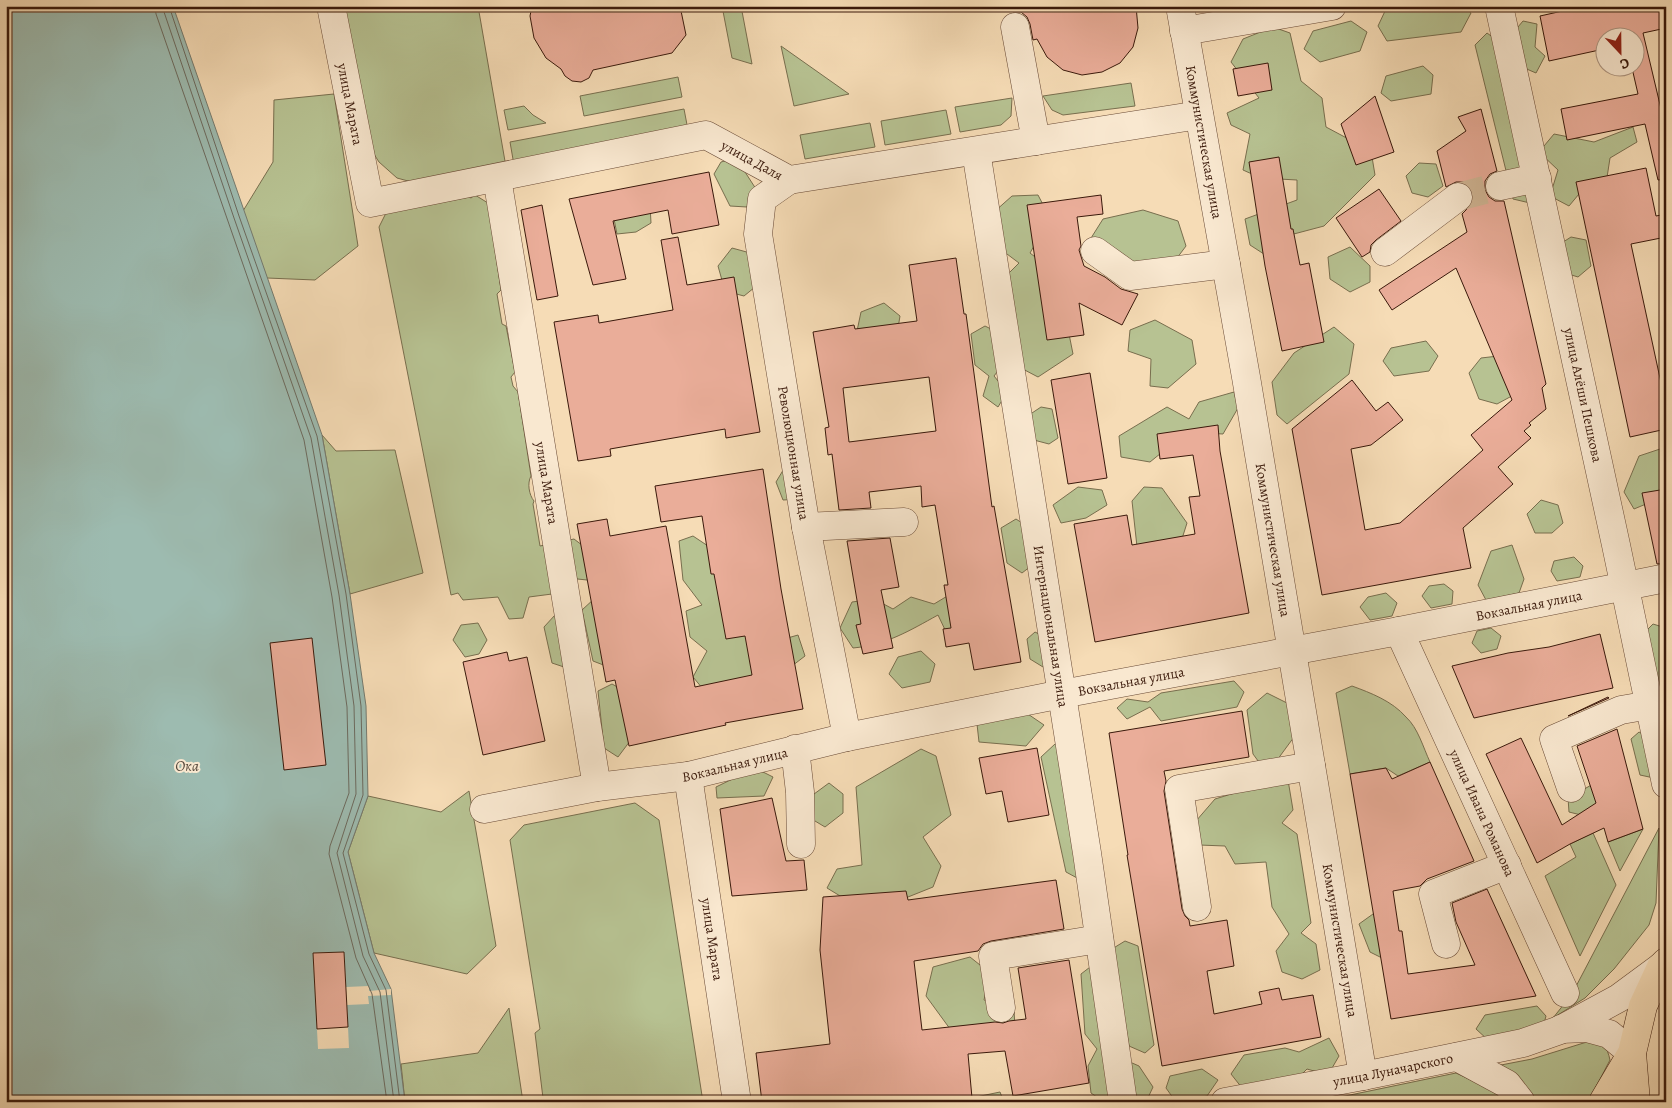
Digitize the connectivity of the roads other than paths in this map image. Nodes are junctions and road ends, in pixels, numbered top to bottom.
1 (331, 6) edge
2 (1329, 6) edge
3 (1499, 6) edge
4 (1182, 18) edge
5 (1015, 27) dead end
6 (1199, 115) junction
7 (1036, 141) junction
8 (976, 151) junction
9 (497, 178) junction
10 (1537, 178) junction
11 (789, 180) junction
12 (1500, 186) tunnel mouth
13 (1458, 197) tunnel mouth
14 (370, 203) joint
15 (1096, 251) dead end
16 (1385, 252) dead end
17 (1226, 264) junction
18 (904, 522) dead end
19 (806, 527) junction
20 (1666, 578) edge
21 (1625, 587) junction
22 (1399, 631) junction
23 (1292, 651) junction
24 (1062, 694) junction
25 (1650, 704) junction
26 (847, 737) junction
27 (795, 750) junction
28 (1312, 766) junction
29 (688, 776) junction
30 (1666, 784) edge
31 (597, 787) junction
32 (1571, 788) dead end
33 (484, 809) dead end
34 (801, 844) dead end
35 (1508, 865) junction
36 (1197, 907) dead end
37 (1099, 939) junction
38 (1446, 944) dead end
39 (1663, 965) edge
40 (1565, 993) dead end
41 (1001, 1008) dead end
42 (1560, 1030) junction
43 (1632, 1052) junction
44 (1457, 1057) junction
45 (1363, 1076) junction
46 (736, 1102) edge
47 (1123, 1102) edge
48 (1225, 1102) edge
49 (1521, 1102) edge
50 (1603, 1102) edge
51 (1636, 1102) edge

1 - 14 street, улица Марата
2 - 4 street
3 - 10 street, улица Алёши Пешкова
4 - 6 street, Коммунистическая улица
5 - 7 street
6 - 7 street, улица Даля
6 - 17 street, Коммунистическая улица
7 - 8 street, улица Даля
8 - 11 street, улица Даля
8 - 24 street, Интернациональная улица
9 - 11 street, улица Даля
9 - 14 street, улица Даля
9 - 31 street, улица Марата
10 - 12 street
10 - 21 street, улица Алёши Пешкова
11 - 19 street, Революционная улица
13 - 16 street
15 - 17 street
17 - 23 street, Коммунистическая улица
18 - 19 street
19 - 26 street, Революционная улица
20 - 21 street, Вокзальная улица
21 - 22 street, Вокзальная улица
21 - 25 street, улица Алёши Пешкова
22 - 23 street, Вокзальная улица
22 - 35 street, улица Ивана Романова
23 - 24 street, Вокзальная улица
23 - 28 street, Коммунистическая улица
24 - 26 street, Вокзальная улица
24 - 37 street, Интернациональная улица
25 - 30 street, улица Алёши Пешкова
25 - 32 street
26 - 27 street, Вокзальная улица
27 - 29 street, Вокзальная улица
27 - 34 street
28 - 36 street
28 - 45 street, Коммунистическая улица
29 - 31 street, Вокзальная улица
29 - 46 street, улица Марата
31 - 33 street, Вокзальная улица
35 - 38 street
35 - 40 street, улица Ивана Романова
37 - 41 street
37 - 47 street, Интернациональная улица
39 - 42 street, улица Луначарского
39 - 43 main road
42 - 43 street, улица Луначарского
42 - 44 street, улица Луначарского
43 - 50 main road
43 - 51 main road
44 - 45 street, улица Луначарского
44 - 49 street
45 - 48 street, улица Луначарского

